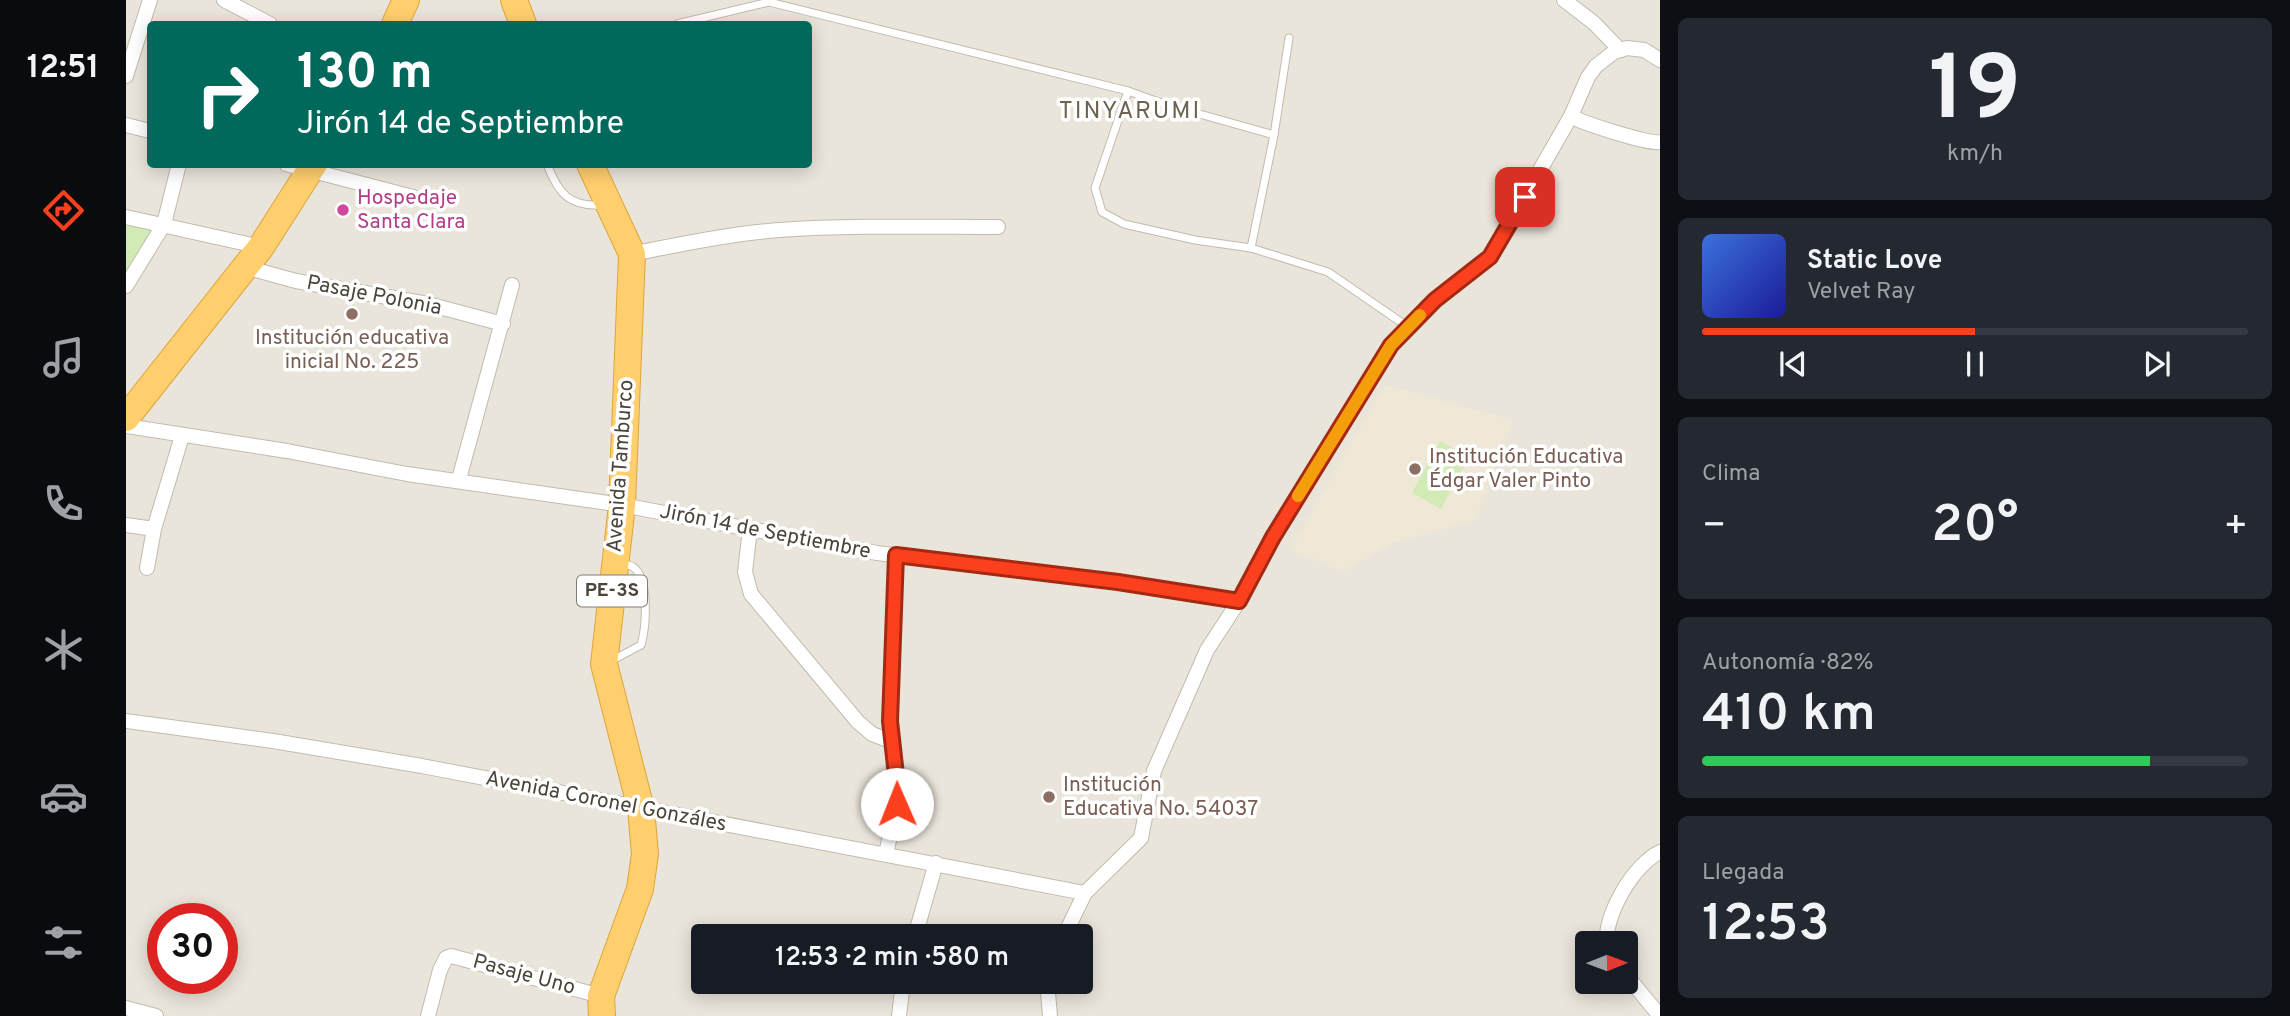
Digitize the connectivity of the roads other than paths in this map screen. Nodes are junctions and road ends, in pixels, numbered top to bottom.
1 (150, 0) edge
2 (224, 0) edge
3 (407, 0) edge
4 (514, 0) edge
5 (1564, 0) edge
6 (264, 21) edge
7 (396, 21) edge
8 (522, 21) edge
9 (690, 21) edge
10 (1289, 38) dead end
11 (1620, 50) junction
12 (1660, 60) edge
13 (126, 76) edge
14 (1128, 91) junction
15 (1571, 116) junction
16 (126, 125) edge
17 (147, 130) edge
18 (1273, 135) junction
19 (1660, 142) edge
20 (178, 168) edge
21 (302, 168) edge
22 (307, 168) edge
23 (549, 168) edge
24 (592, 168) edge
25 (413, 197) dead end
26 (609, 205) junction
27 (126, 217) edge
28 (164, 224) junction
29 (998, 227) dead end
30 (1251, 248) junction
31 (632, 254) junction
32 (253, 257) junction
33 (512, 285) dead end
34 (126, 286) edge
35 (503, 324) junction
36 (1408, 327) junction
37 (126, 418) edge
38 (126, 426) edge
39 (183, 436) junction
40 (459, 480) junction
41 (622, 505) junction
42 (126, 525) edge
43 (154, 529) junction
44 (750, 529) junction
45 (896, 555) junction
46 (615, 561) junction
47 (147, 568) dead end
48 (1239, 601) junction
49 (604, 664) junction
50 (126, 721) edge
51 (893, 742) junction
52 (641, 809) junction
53 (1660, 852) edge
54 (886, 854) junction
55 (936, 863) junction
56 (1085, 893) junction
57 (918, 924) edge
58 (1070, 924) edge
59 (1608, 931) edge
60 (1638, 989) edge
61 (902, 994) edge
62 (1048, 994) edge
63 (601, 1006) edge
64 (126, 1008) edge
65 (156, 1016) edge
66 (428, 1016) edge
67 (899, 1016) edge
68 (1050, 1016) edge
69 (1660, 1016) edge

1 - 13 street
2 - 6 street
3 - 7 highway
4 - 8 highway
5 - 11 street
9 - 14 lane
10 - 18 lane
11 - 12 street
11 - 15 street
14 - 18 lane
14 - 30 lane
15 - 19 street
15 - 36 street
16 - 17 street
18 - 30 lane
20 - 28 street
21 - 32 highway
22 - 25 street
23 - 26 lane
24 - 26 highway, Avenida Tamburco / PE-3S
26 - 31 highway, Avenida Tamburco / PE-3S
27 - 28 street, Pasaje Polonia
28 - 32 street, Pasaje Polonia
28 - 34 street
29 - 31 street
30 - 36 lane
31 - 41 highway, Avenida Tamburco / PE-3S
32 - 35 street, Pasaje Polonia
32 - 37 highway
33 - 35 street
35 - 40 street
36 - 48 street
38 - 39 street, Jirón 14 de Septiembre
39 - 40 street, Jirón 14 de Septiembre
39 - 43 street
40 - 41 street, Jirón 14 de Septiembre
41 - 44 street, Jirón 14 de Septiembre
41 - 46 highway, Avenida Tamburco / PE-3S
42 - 43 street
43 - 47 street
44 - 45 street, Jirón 14 de Septiembre
44 - 51 street
45 - 48 street, Jirón 14 de Septiembre
45 - 51 street
46 - 49 highway, Avenida Tamburco / PE-3S
46 - 49 lane
48 - 56 street
49 - 52 highway, Avenida Tamburco / PE-3S
50 - 52 street, Avenida Coronel Gonzáles
51 - 54 street
52 - 54 street, Avenida Coronel Gonzáles
52 - 63 highway, Avenida Tamburco / PE-3S
53 - 59 street
54 - 55 street, Avenida Coronel Gonzáles
55 - 56 street, Avenida Coronel Gonzáles
55 - 57 street
56 - 58 street
60 - 69 street
61 - 67 street
62 - 68 street
63 - 66 street, Pasaje Uno
64 - 65 street

